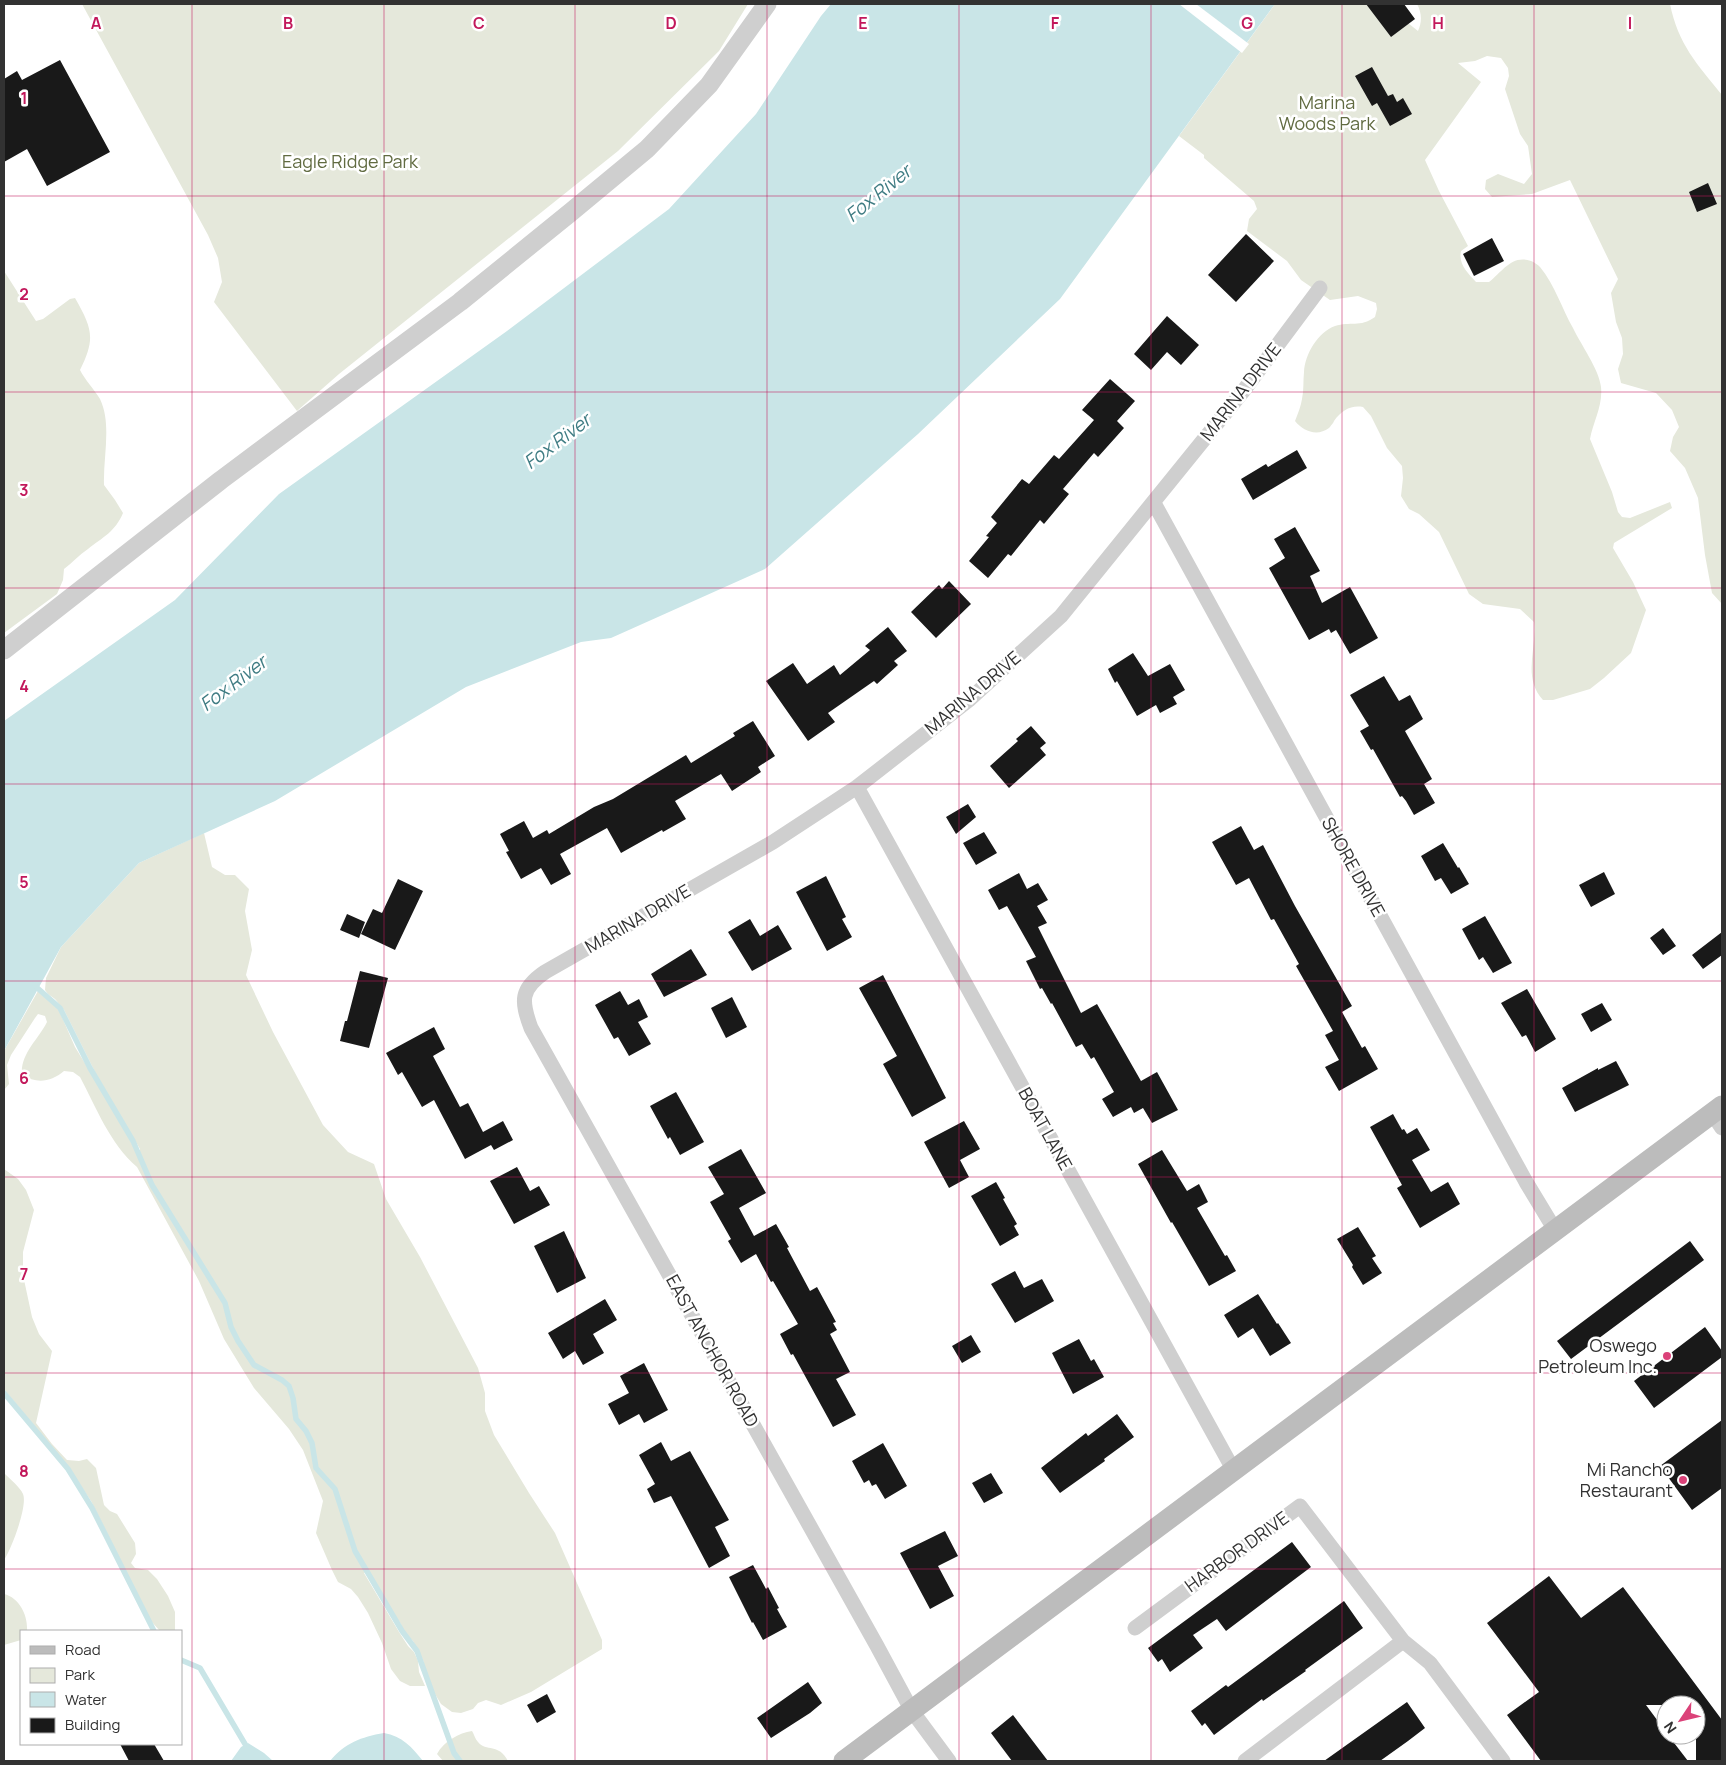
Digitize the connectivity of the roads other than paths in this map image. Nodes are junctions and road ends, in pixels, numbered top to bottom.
1 (767, 4) edge
2 (1320, 288) dead end
3 (1154, 503) junction
4 (4, 650) edge
5 (857, 787) junction
6 (527, 988) joint
7 (1719, 1116) edge
8 (1555, 1230) junction
9 (1234, 1471) junction
10 (1135, 1628) dead end
11 (1403, 1641) junction
12 (912, 1711) junction
13 (844, 1761) edge
14 (949, 1761) edge
15 (1245, 1761) edge
16 (1503, 1761) edge

1 - 4 street
2 - 3 street, MARINA DRIVE
3 - 5 street, MARINA DRIVE
3 - 8 street, SHORE DRIVE
5 - 6 street, MARINA DRIVE
5 - 9 street, BOAT LANE
6 - 12 street, EAST ANCHOR ROAD
7 - 8 main road
8 - 9 main road
9 - 12 main road
10 - 11 street, HARBOR DRIVE
11 - 15 street
11 - 16 street, HARBOR DRIVE
12 - 13 main road
12 - 14 street, EAST ANCHOR ROAD

